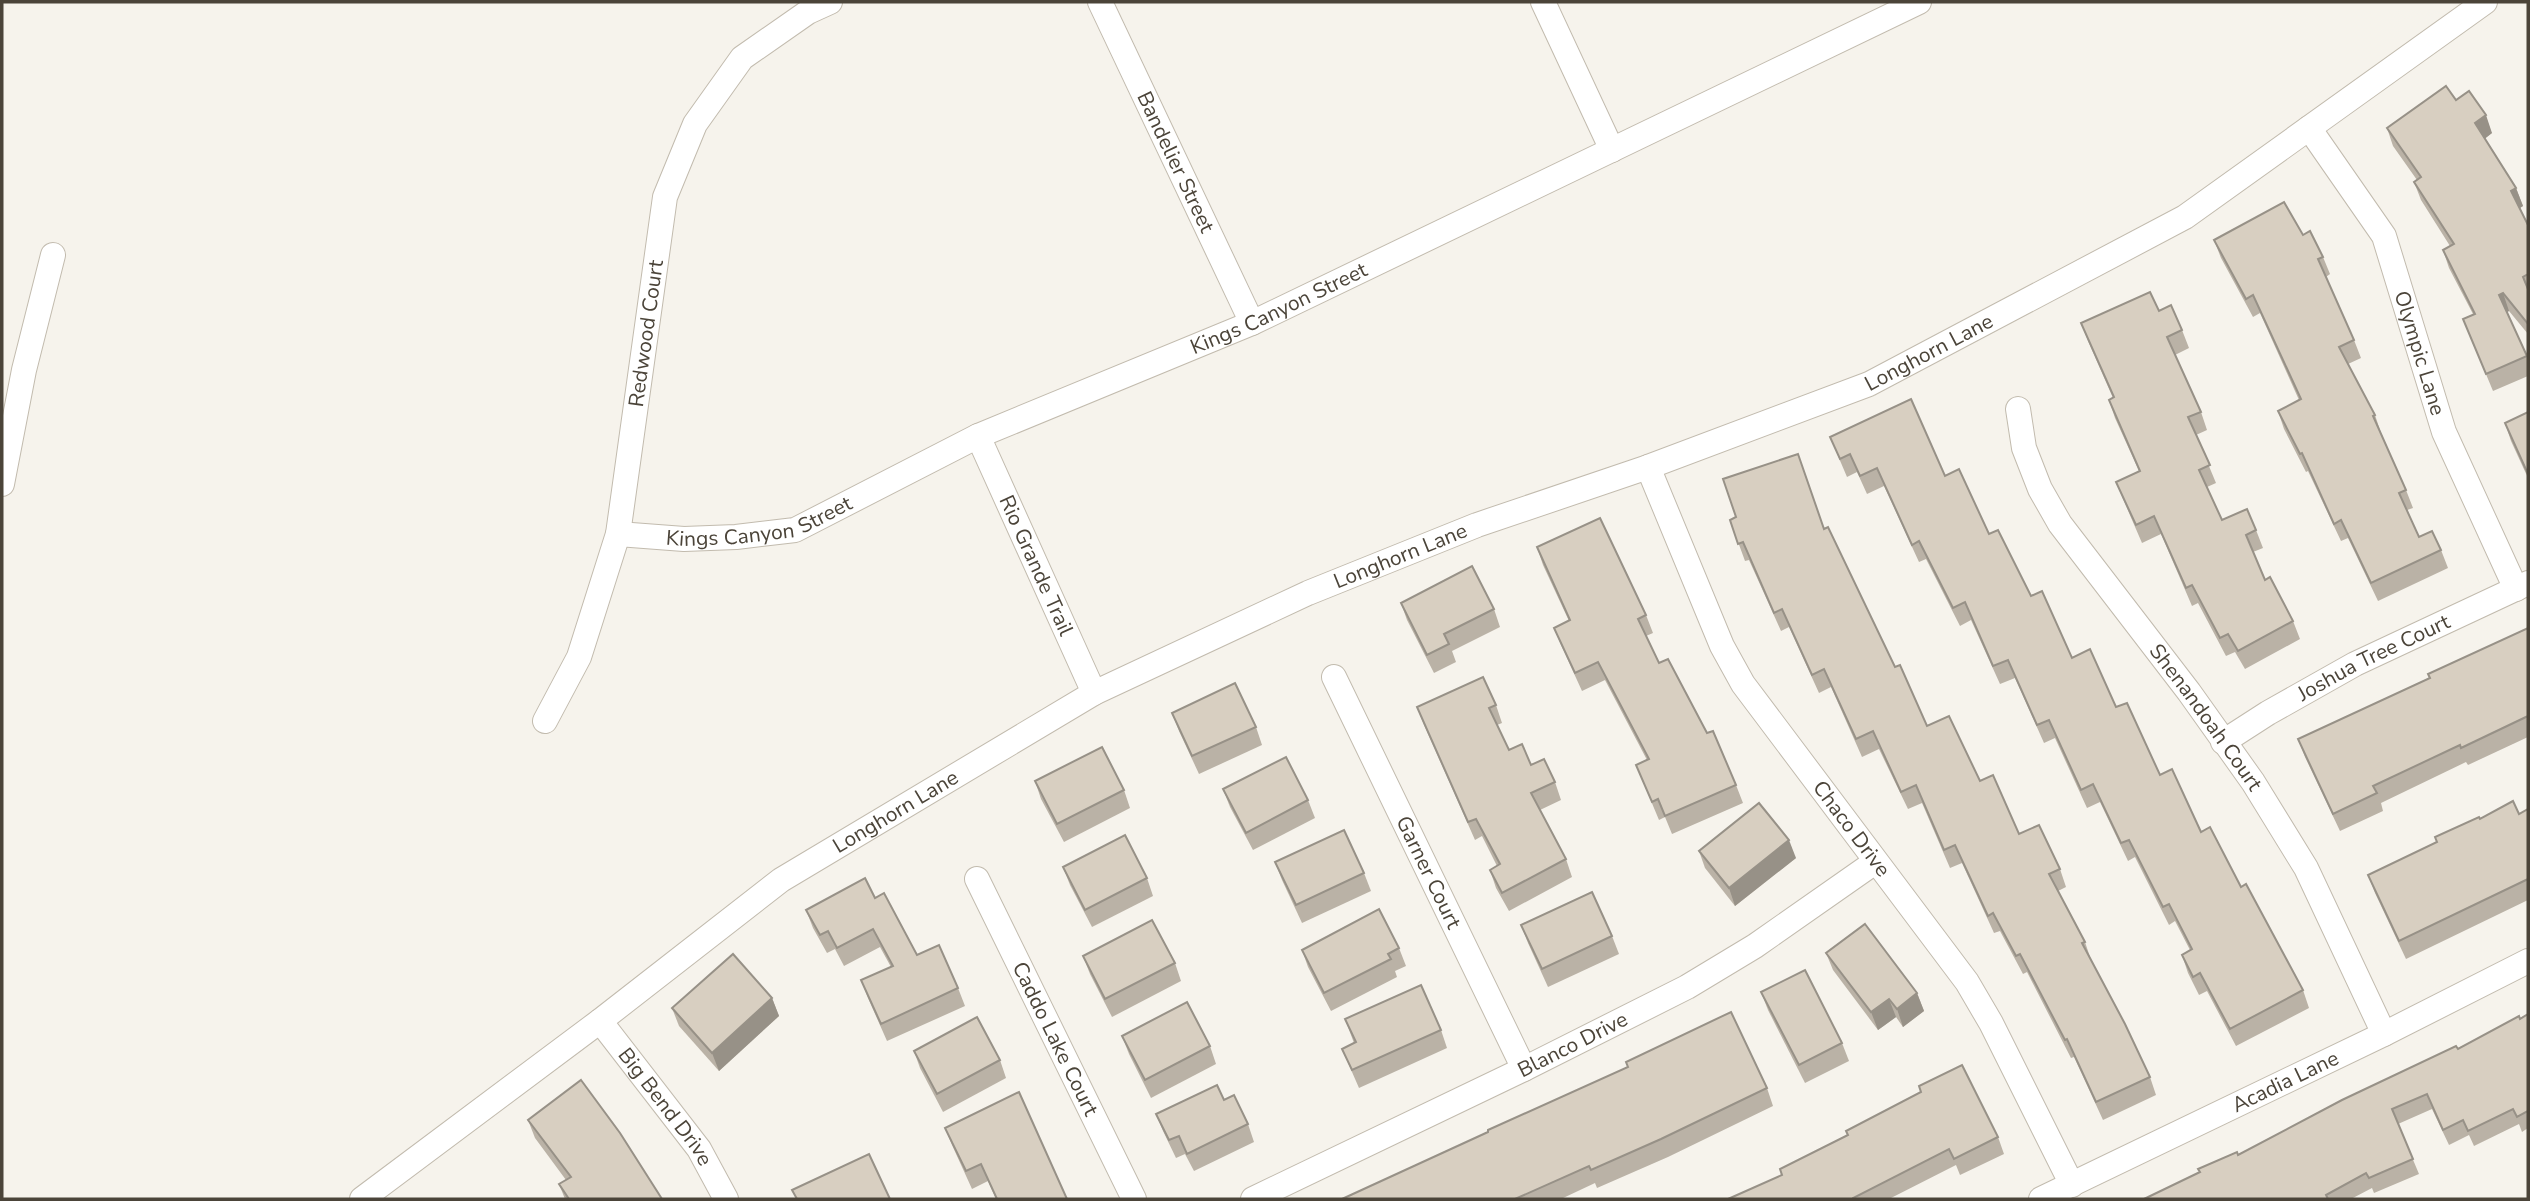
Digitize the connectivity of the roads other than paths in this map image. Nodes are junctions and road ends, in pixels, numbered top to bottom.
1 (830, 2) edge
2 (1100, 2) edge
3 (1543, 2) edge
4 (1919, 2) edge
5 (2485, 2) edge
6 (2309, 128) junction
7 (1612, 150) junction
8 (53, 255) dead end
9 (1252, 323) junction
10 (2018, 410) dead end
11 (978, 436) junction
12 (1648, 467) junction
13 (2, 484) edge
14 (618, 534) junction
15 (2522, 586) edge
16 (1334, 677) dead end
17 (1094, 693) junction
18 (545, 720) dead end
19 (2224, 742) junction
20 (1875, 862) junction
21 (977, 879) dead end
22 (2528, 961) edge
23 (600, 1021) junction
24 (2385, 1034) junction
25 (1524, 1069) junction
26 (2072, 1185) junction
27 (362, 1199) edge
28 (726, 1199) edge
29 (1134, 1199) edge
30 (1253, 1199) edge
31 (2041, 1199) edge

1 - 14 street, Redwood Court
2 - 9 street, Bandelier Street
3 - 7 street
4 - 7 street, Kings Canyon Street
5 - 6 street, Longhorn Lane
6 - 12 street, Longhorn Lane
6 - 15 street, Olympic Lane
7 - 9 street, Kings Canyon Street
8 - 13 street
9 - 11 street, Kings Canyon Street
10 - 19 street, Shenandoah Court
11 - 14 street, Kings Canyon Street
11 - 17 street, Rio Grande Trail
12 - 17 street, Longhorn Lane
12 - 20 street, Chaco Drive
14 - 18 street, Redwood Court
15 - 19 street, Joshua Tree Court
16 - 25 street, Garner Court
17 - 23 street, Longhorn Lane
19 - 24 street, Shenandoah Court
20 - 25 street, Blanco Drive
20 - 26 street, Chaco Drive
21 - 29 street, Caddo Lake Court
22 - 24 street, Acadia Lane
23 - 27 street, Longhorn Lane
23 - 28 street, Big Bend Drive
24 - 26 street, Acadia Lane
25 - 30 street, Blanco Drive
26 - 31 street, Acadia Lane

